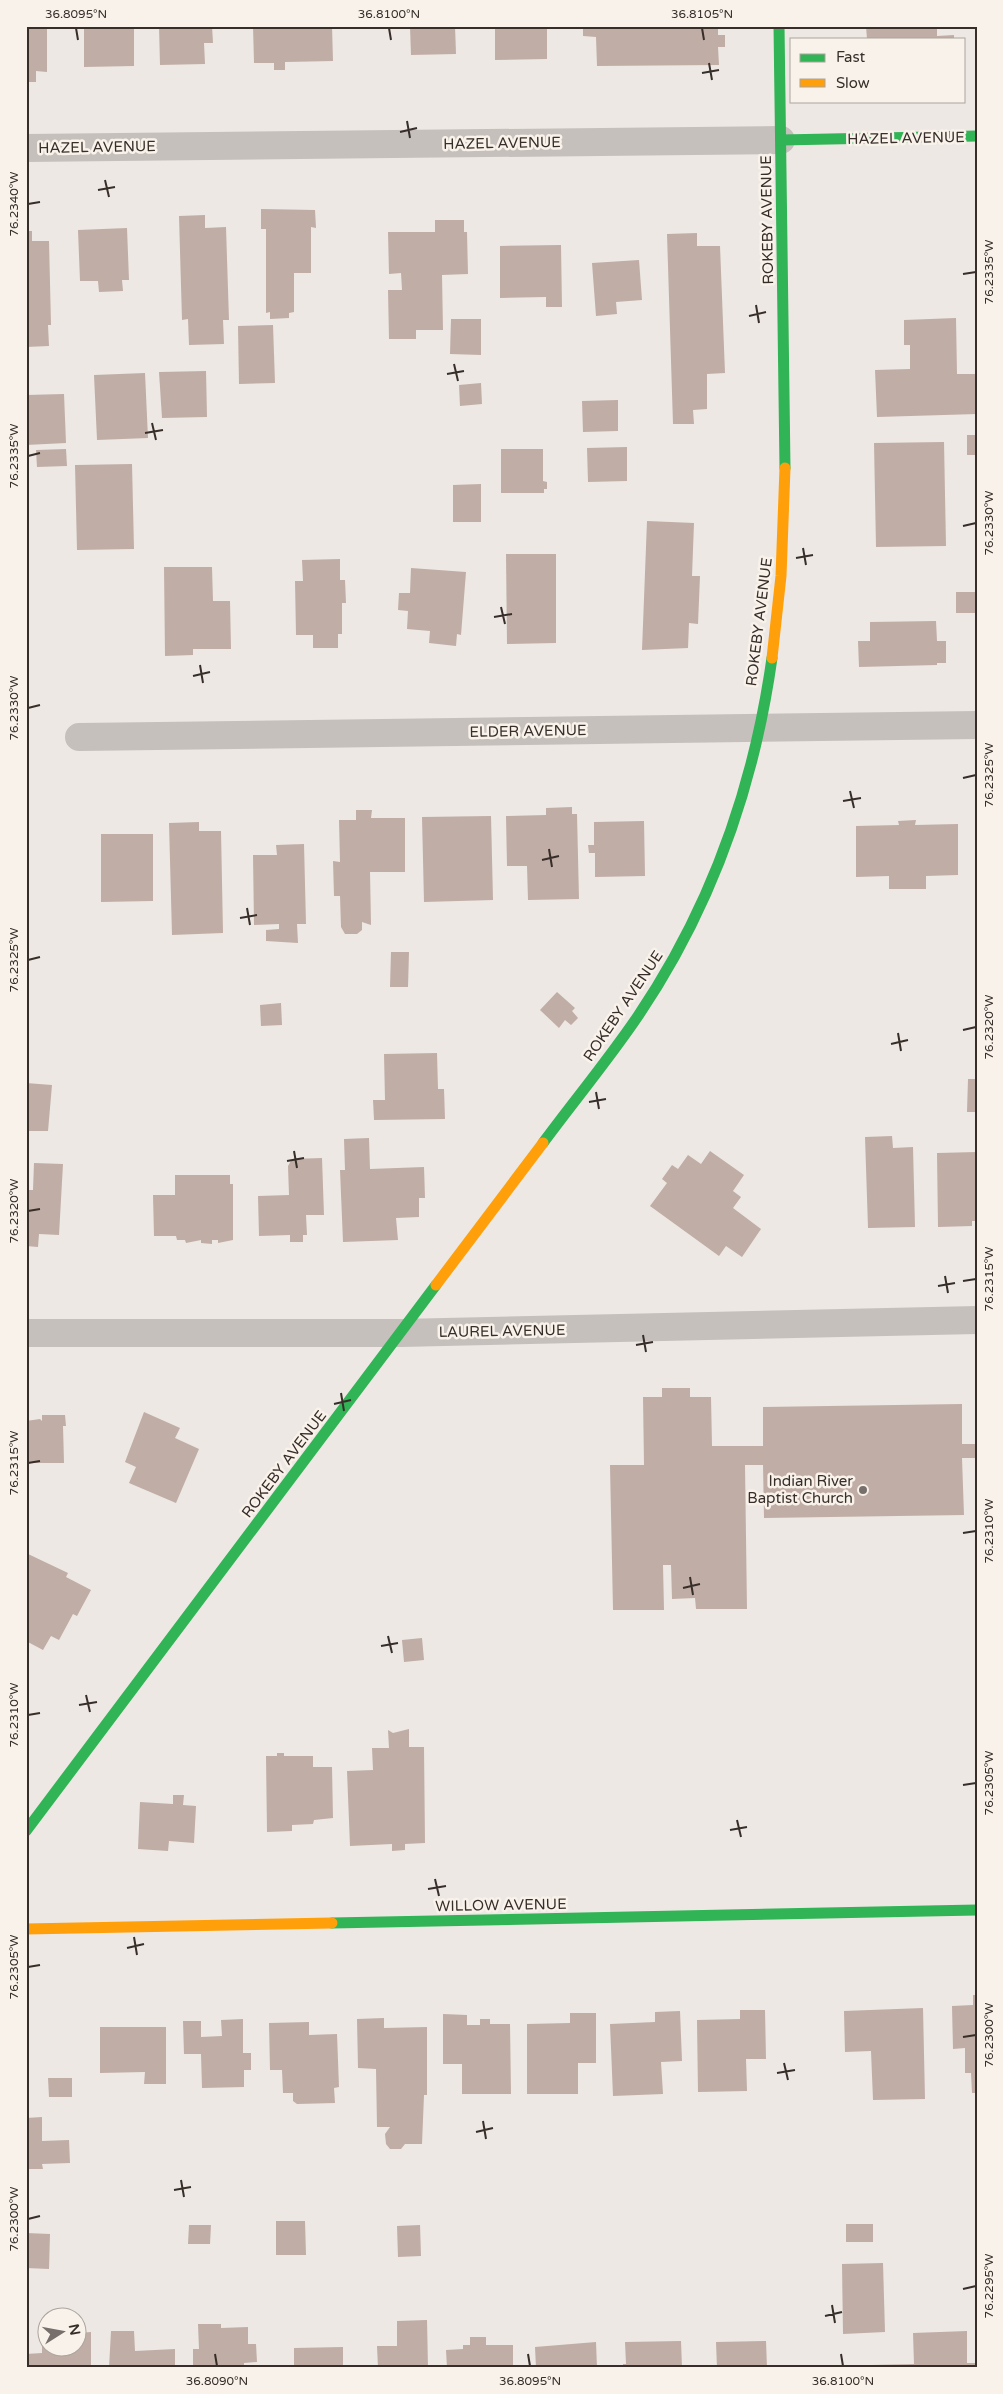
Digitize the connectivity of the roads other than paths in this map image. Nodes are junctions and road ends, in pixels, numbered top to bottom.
1 (779, 26) edge
2 (977, 136) edge
3 (781, 140) junction
4 (26, 148) edge
5 (977, 725) edge
6 (760, 728) junction
7 (79, 737) dead end
8 (977, 1320) edge
9 (26, 1332) edge
10 (401, 1333) junction
11 (26, 1831) edge
12 (977, 1910) edge
13 (26, 1929) edge

1 - 3 street, ROKEBY AVENUE
2 - 3 street, HAZEL AVENUE
3 - 4 street, HAZEL AVENUE
3 - 6 street, ROKEBY AVENUE
5 - 6 street, ELDER AVENUE
6 - 7 street, ELDER AVENUE
6 - 10 street, ROKEBY AVENUE
8 - 10 street, LAUREL AVENUE
9 - 10 street, LAUREL AVENUE
10 - 11 street, ROKEBY AVENUE
12 - 13 street, WILLOW AVENUE

